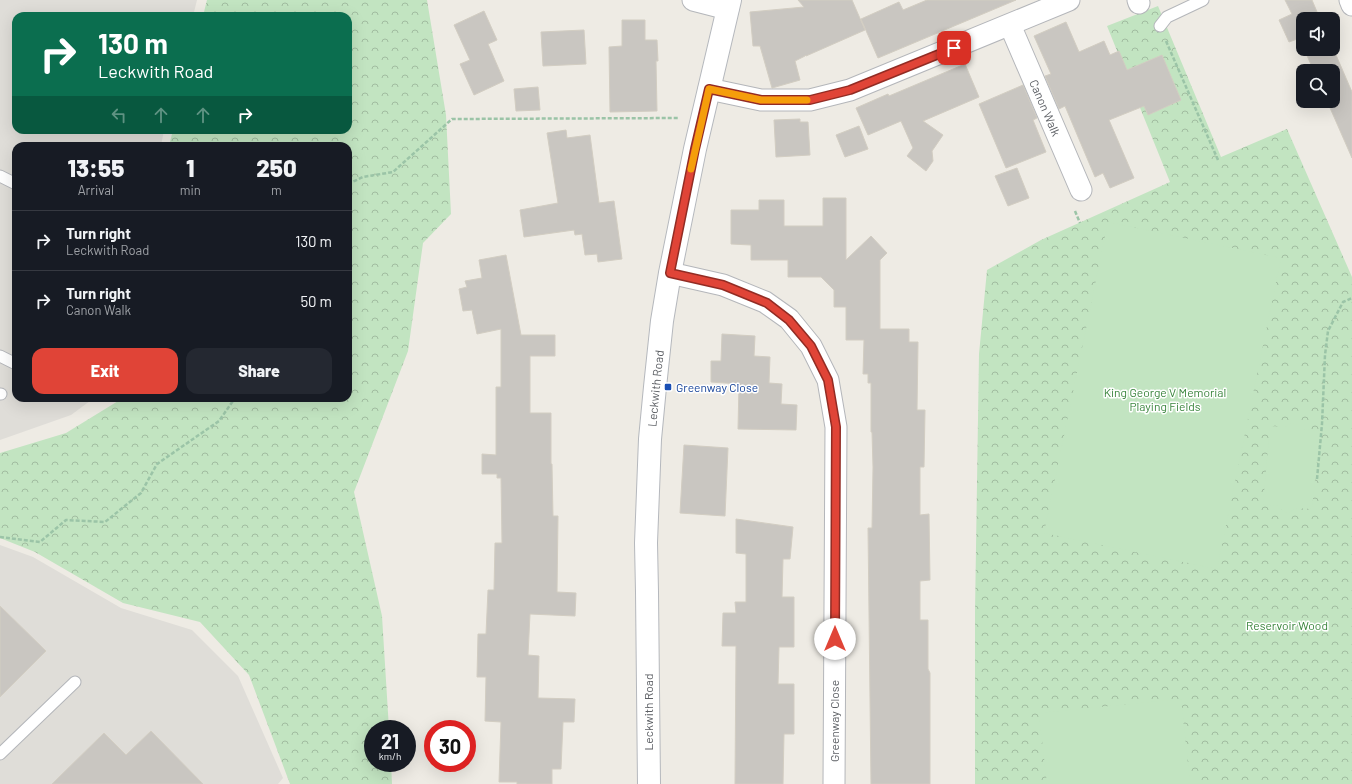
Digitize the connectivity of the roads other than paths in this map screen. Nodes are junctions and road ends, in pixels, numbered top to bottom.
1 (693, 0) edge
2 (1069, 0) edge
3 (1203, 0) edge
4 (1350, 0) edge
5 (729, 4) edge
6 (1352, 5) edge
7 (1010, 25) junction
8 (1160, 26) road end
9 (709, 89) junction
10 (0, 176) edge
11 (12, 182) edge
12 (1081, 190) dead end
13 (670, 273) junction
14 (0, 356) edge
15 (12, 362) edge
16 (75, 682) dead end
17 (0, 754) edge
18 (649, 784) edge
19 (834, 784) edge

1 - 5 street
2 - 7 street
3 - 8 lane
4 - 6 street
5 - 9 main road, Leckwith Road
7 - 9 street
7 - 12 street, Canon Walk
9 - 13 main road, Leckwith Road
10 - 11 lane
13 - 18 main road, Leckwith Road
13 - 19 street, Greenway Close
14 - 15 lane
16 - 17 lane

